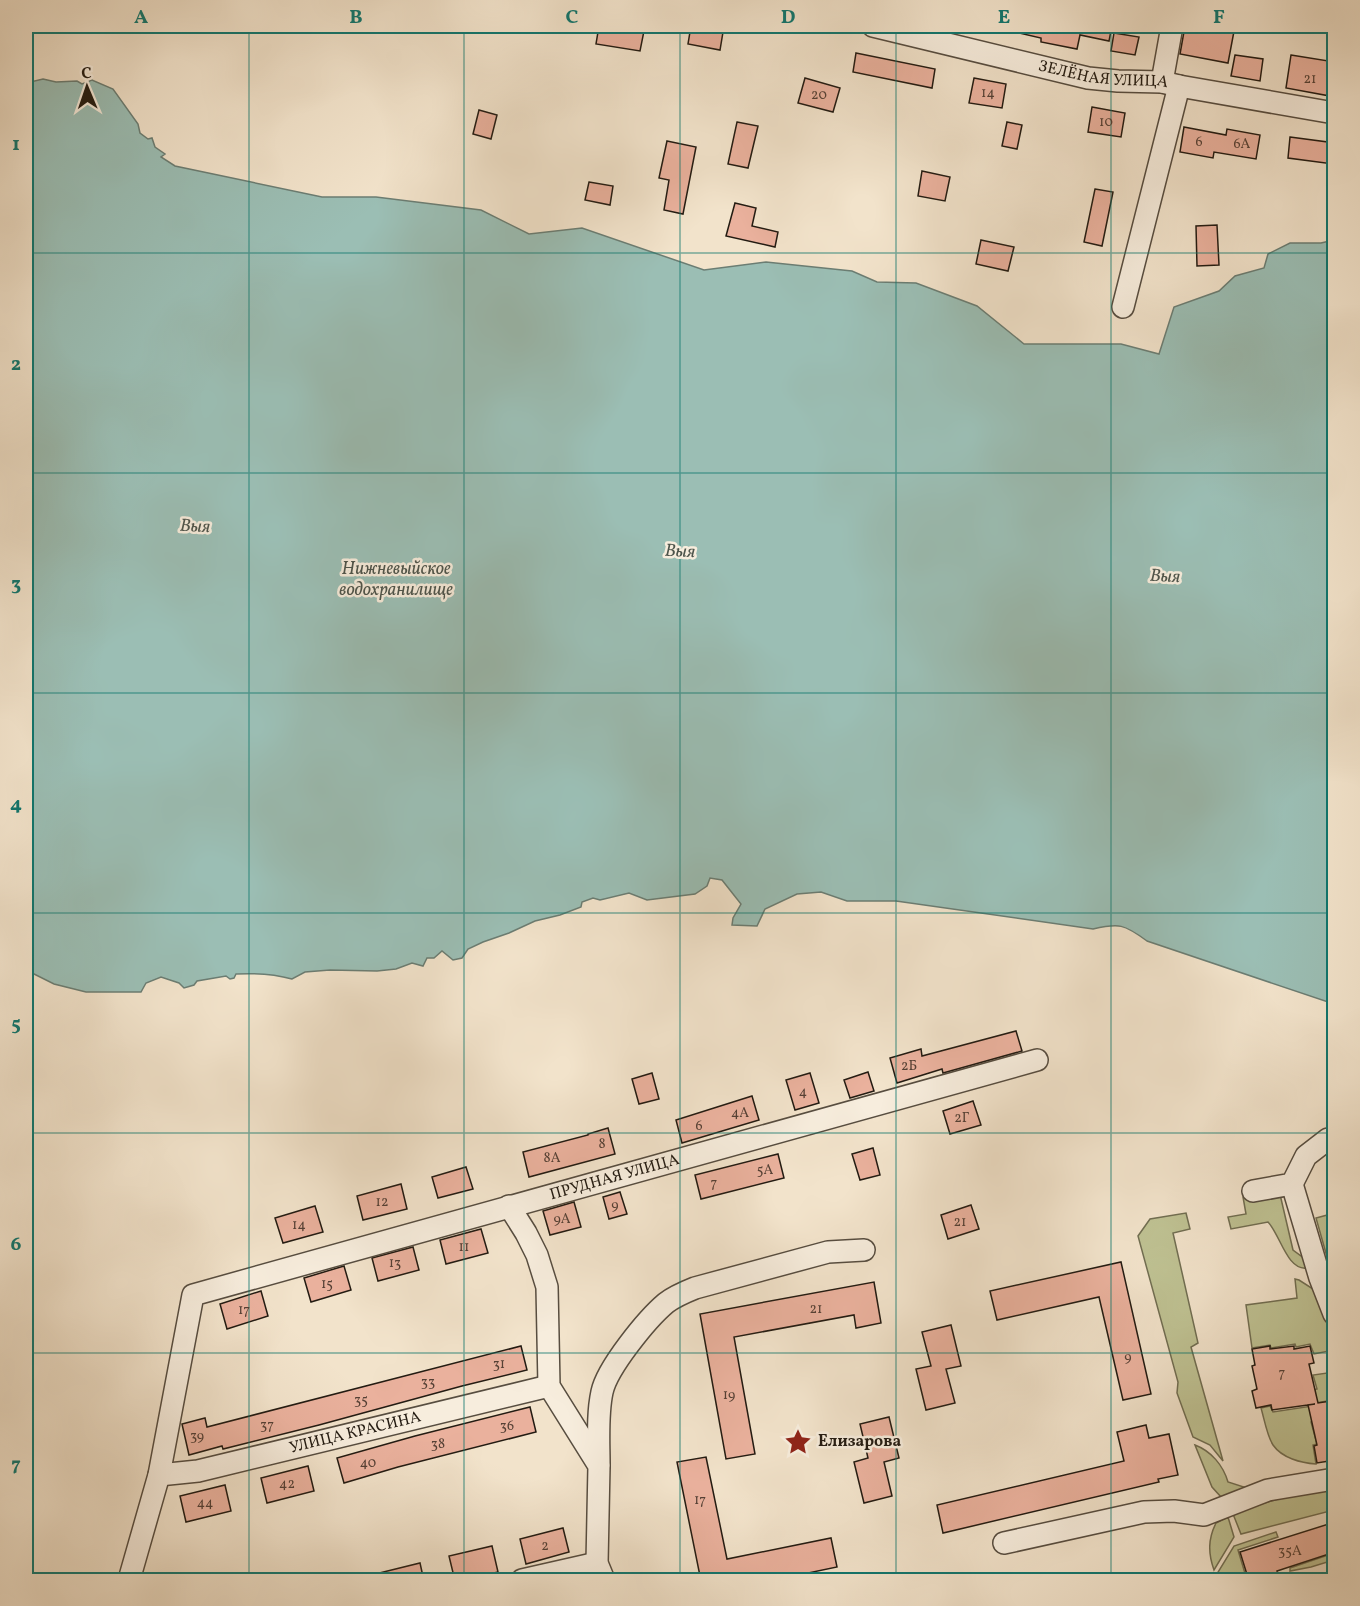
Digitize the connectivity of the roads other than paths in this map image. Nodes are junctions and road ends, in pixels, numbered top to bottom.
1 (873, 26) edge
2 (1172, 26) edge
3 (1170, 84) junction
4 (1335, 113) edge
5 (1123, 307) dead end
6 (1037, 1060) dead end
7 (1335, 1138) edge
8 (1292, 1184) junction
9 (1253, 1191) dead end
10 (509, 1206) junction
11 (864, 1250) dead end
12 (1335, 1314) edge
13 (549, 1386) junction
14 (599, 1466) junction
15 (159, 1475) junction
16 (1335, 1479) edge
17 (1004, 1542) dead end
18 (601, 1572) edge
19 (129, 1581) edge
20 (522, 1581) edge

1 - 3 street, ЗЕЛЁНАЯ УЛИЦА
2 - 3 street
3 - 4 street, ЗЕЛЁНАЯ УЛИЦА
3 - 5 street
6 - 10 street, ПРУДНАЯ УЛИЦА
7 - 8 street
8 - 9 street
8 - 12 street
10 - 13 street
10 - 15 street, ПРУДНАЯ УЛИЦА
11 - 14 street
13 - 14 street
13 - 15 street, УЛИЦА КРАСИНА
14 - 18 street
15 - 19 street
16 - 17 street
18 - 20 street

